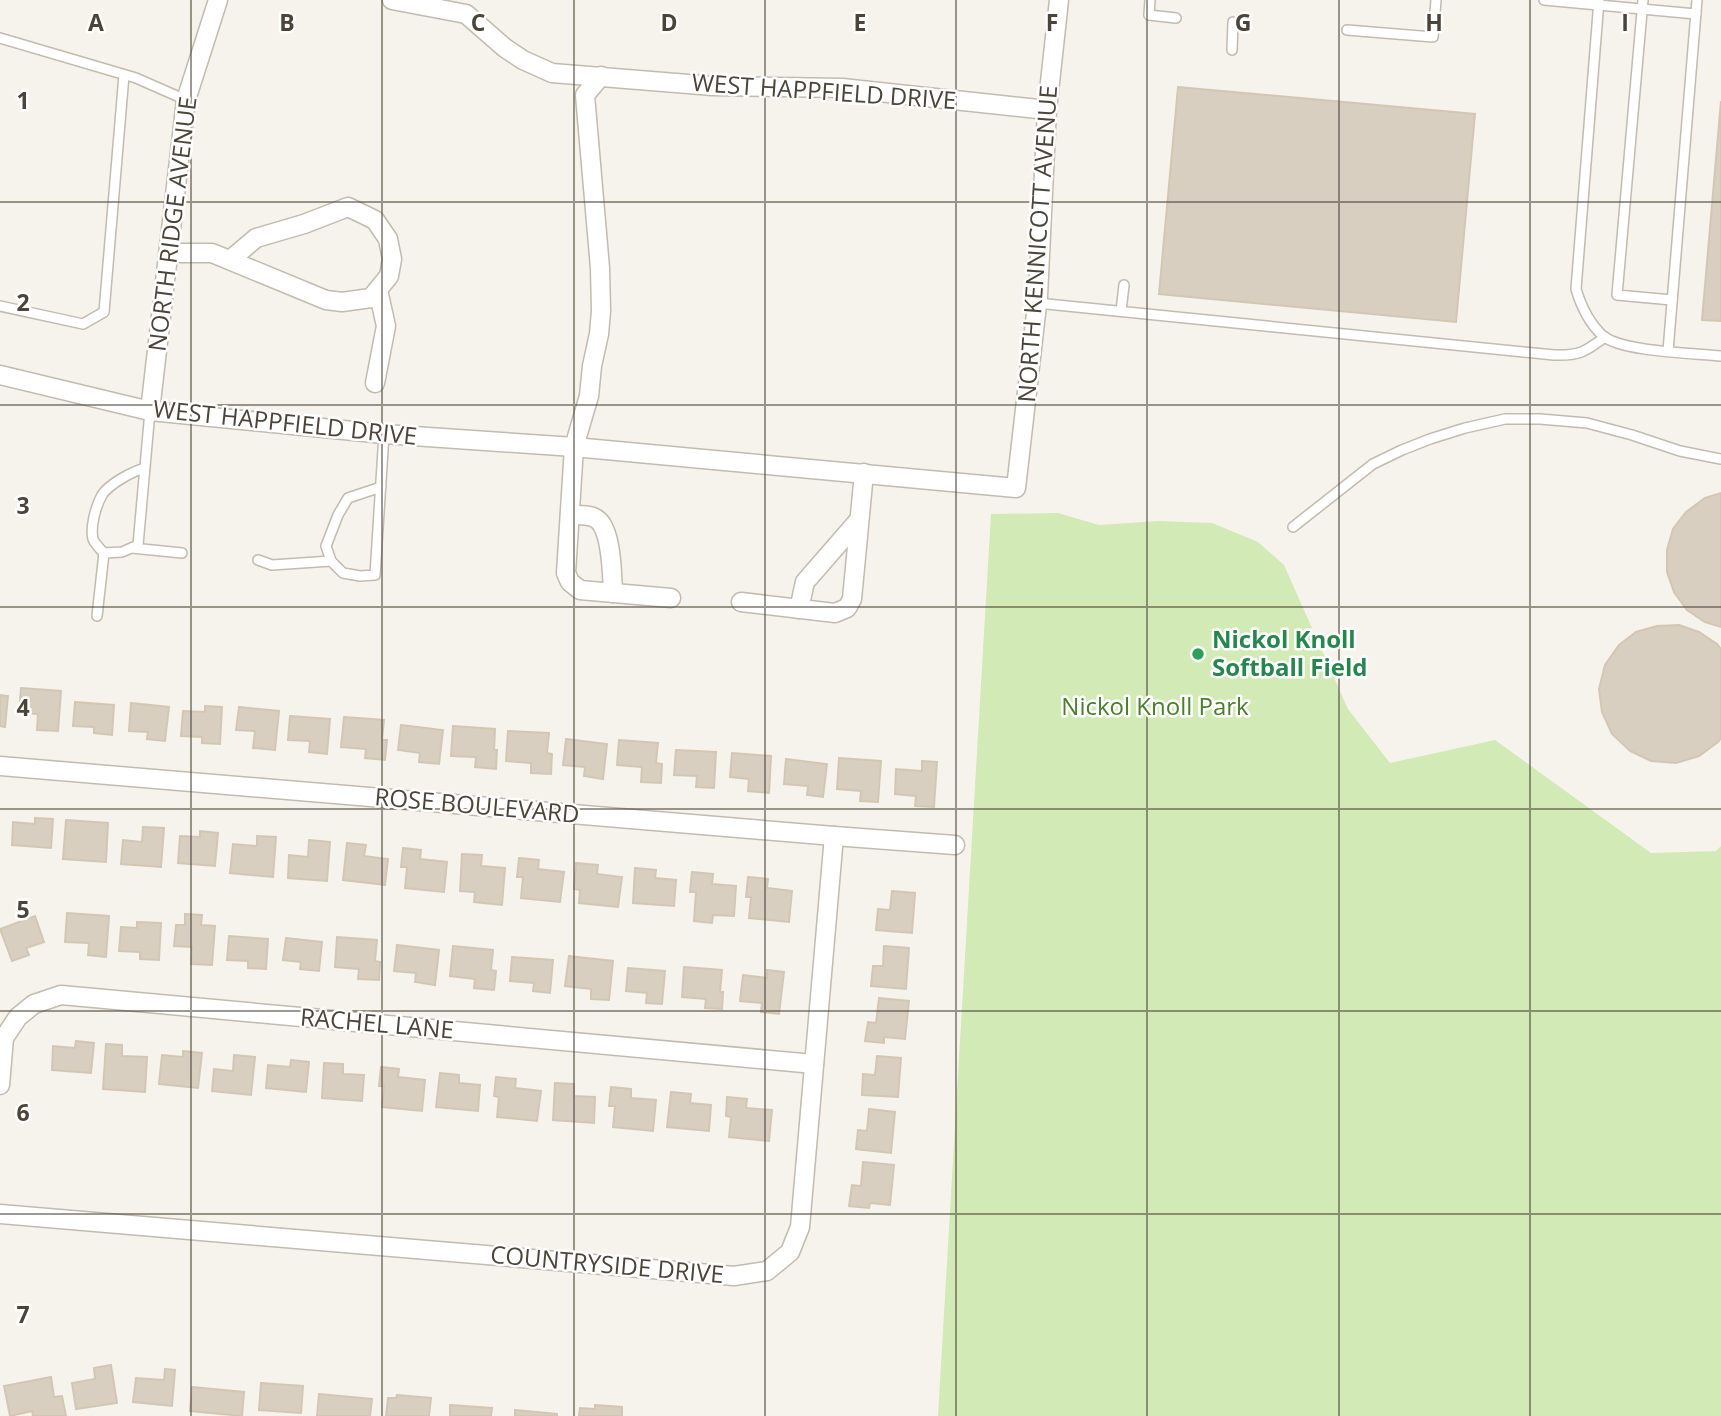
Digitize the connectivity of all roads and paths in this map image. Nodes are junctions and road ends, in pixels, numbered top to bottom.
1 (218, 0) edge
2 (392, 0) edge
3 (1059, 0) edge
4 (1150, 0) edge
5 (1436, 0) edge
6 (1544, 0) edge
7 (1697, 0) edge
8 (1599, 2) edge
9 (1643, 4) edge
10 (1696, 14) junction
11 (1176, 18) dead end
12 (1233, 22) dead end
13 (1348, 30) dead end
14 (0, 38) edge
15 (1232, 50) dead end
16 (124, 75) junction
17 (601, 76) junction
18 (186, 100) junction
19 (1047, 110) junction
20 (169, 253) junction
21 (230, 260) junction
22 (1124, 285) dead end
23 (377, 289) junction
24 (1672, 300) junction
25 (1037, 303) junction
26 (0, 306) edge
27 (1121, 311) junction
28 (1605, 337) junction
29 (1668, 351) junction
30 (1721, 356) edge
31 (0, 375) edge
32 (374, 383) dead end
33 (149, 411) junction
34 (384, 434) junction
35 (573, 447) junction
36 (1721, 459) edge
37 (145, 468) junction
38 (864, 473) junction
39 (381, 487) junction
40 (1016, 488) joint
41 (570, 515) junction
42 (859, 520) junction
43 (1293, 527) dead end
44 (131, 548) junction
45 (104, 553) junction
46 (182, 553) dead end
47 (258, 560) dead end
48 (331, 561) junction
49 (613, 593) junction
50 (671, 598) dead end
51 (741, 602) dead end
52 (799, 609) junction
53 (97, 615) dead end
54 (0, 766) edge
55 (834, 836) junction
56 (955, 845) dead end
57 (814, 1064) junction
58 (0, 1086) edge
59 (0, 1214) edge

1 - 18 street, NORTH RIDGE AVENUE
2 - 17 street, WEST HAPPFIELD DRIVE
3 - 19 street, NORTH KENNICOTT AVENUE
4 - 11 lane
5 - 13 lane
6 - 8 lane
7 - 10 lane
8 - 9 lane
8 - 28 lane
9 - 10 lane
9 - 24 lane
10 - 24 lane
12 - 15 lane
14 - 16 lane
16 - 18 lane
16 - 26 lane
17 - 19 street, WEST HAPPFIELD DRIVE
17 - 35 street
18 - 20 street, NORTH RIDGE AVENUE
19 - 25 street, NORTH KENNICOTT AVENUE
20 - 21 street
20 - 33 street, NORTH RIDGE AVENUE
21 - 23 street
21 - 23 street
22 - 27 lane
23 - 32 street, WEST HAPPFIELD DRIVE
24 - 29 lane
25 - 27 lane
25 - 40 street, NORTH KENNICOTT AVENUE
27 - 28 lane
28 - 29 lane
29 - 30 lane
31 - 33 street, WEST HAPPFIELD DRIVE
33 - 34 street, WEST HAPPFIELD DRIVE
33 - 37 lane
34 - 35 street, WEST HAPPFIELD DRIVE
34 - 39 lane
35 - 38 street, WEST HAPPFIELD DRIVE
35 - 41 street
36 - 43 lane
37 - 44 lane
37 - 45 lane
38 - 40 street, WEST HAPPFIELD DRIVE
38 - 42 street
39 - 48 lane
39 - 48 lane
41 - 49 street
41 - 49 street
42 - 52 street
42 - 52 street
44 - 45 lane
44 - 46 lane
45 - 53 lane
47 - 48 lane
49 - 50 street
51 - 52 street
54 - 55 street, ROSE BOULEVARD
55 - 56 street, ROSE BOULEVARD
55 - 57 street, COUNTRYSIDE DRIVE
57 - 58 street, RACHEL LANE
57 - 59 street, COUNTRYSIDE DRIVE

